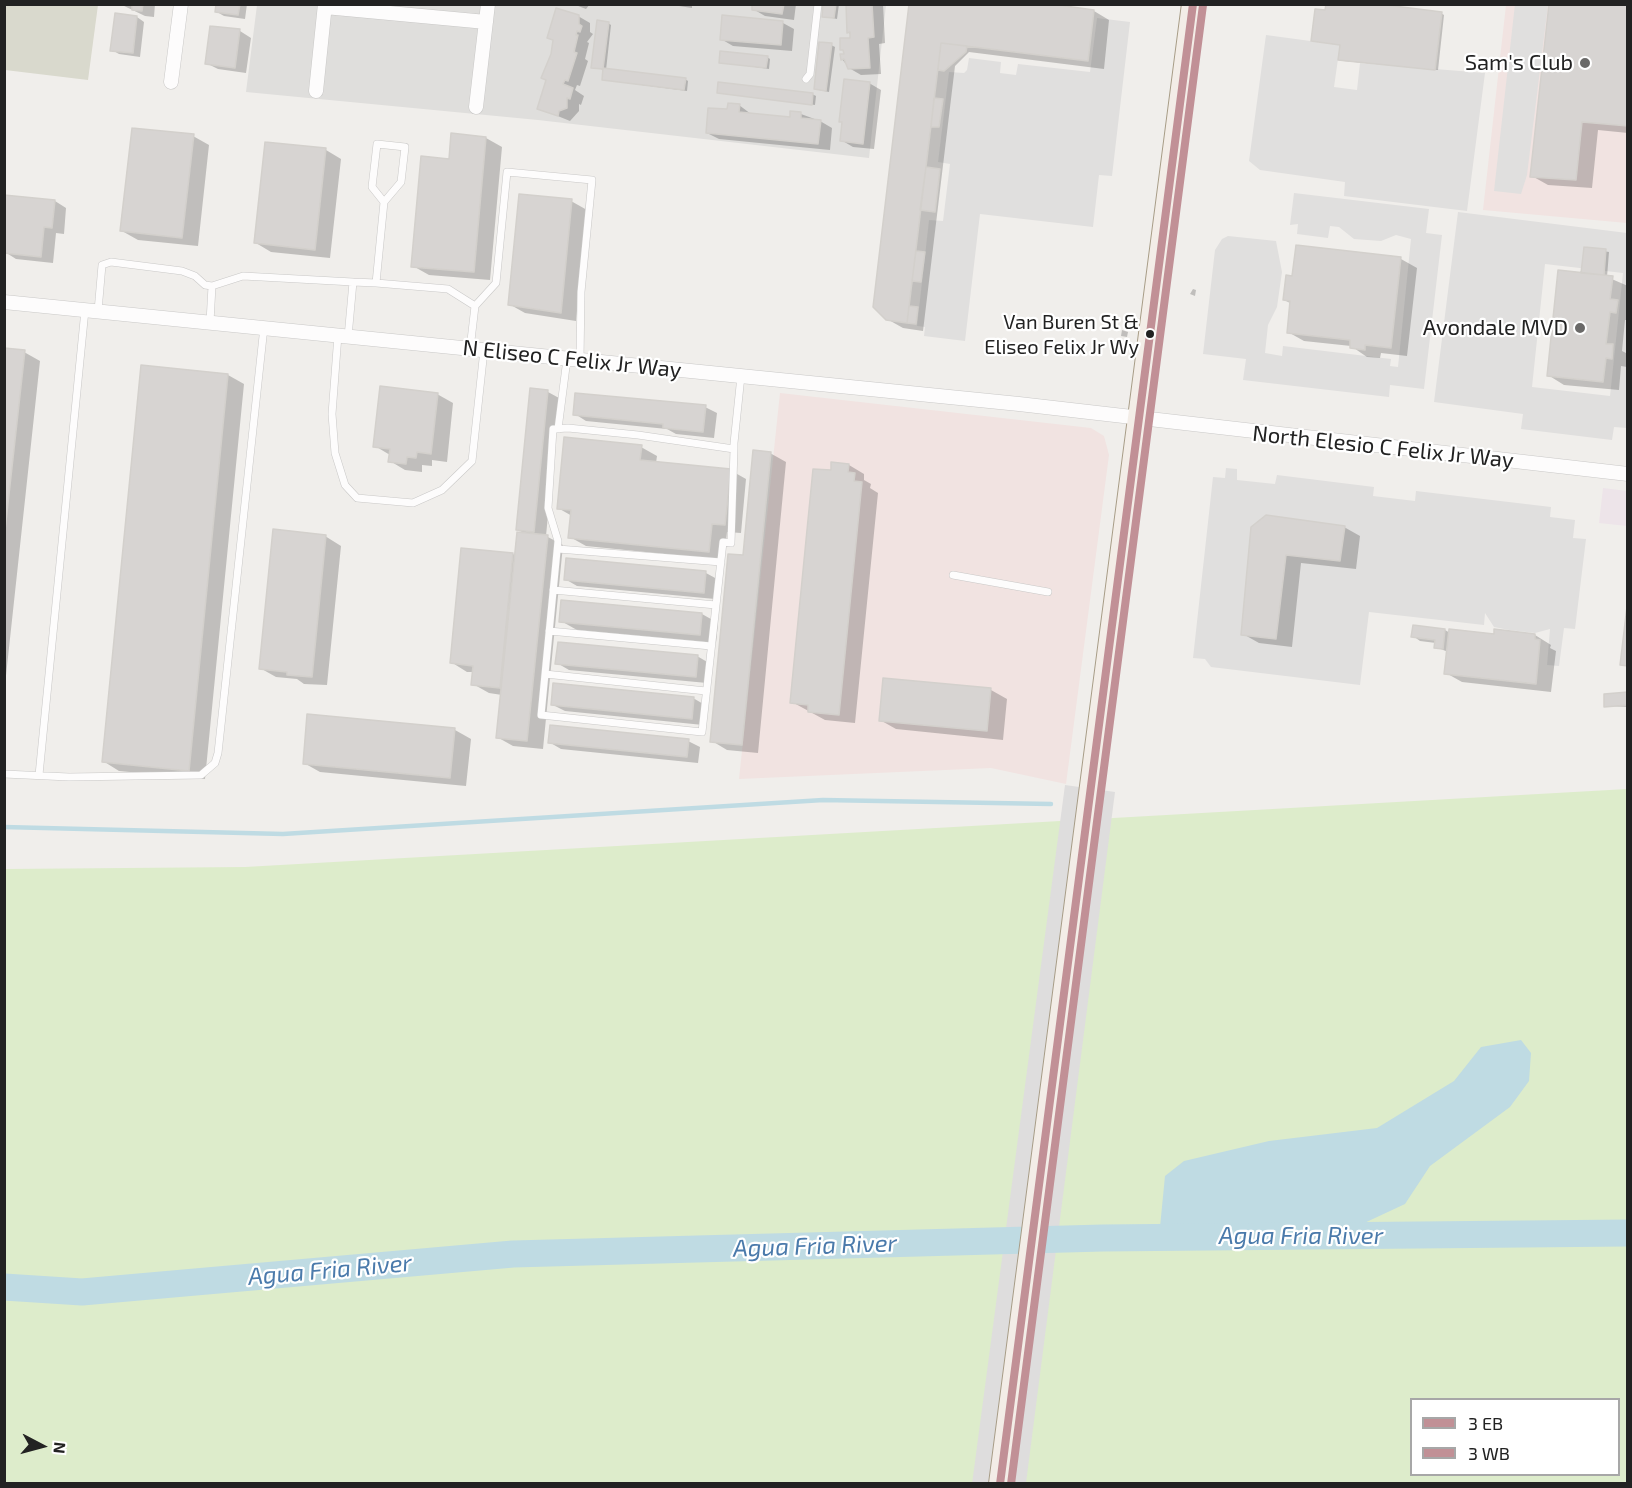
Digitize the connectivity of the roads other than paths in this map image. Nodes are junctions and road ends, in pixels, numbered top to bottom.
1 (181, 4) edge
2 (488, 4) edge
3 (818, 4) edge
4 (1193, 4) edge
5 (325, 6) edge
6 (486, 22) junction
7 (806, 79) dead end
8 (171, 82) dead end
9 (316, 91) dead end
10 (476, 107) dead end
11 (384, 202) junction
12 (353, 282) junction
13 (376, 283) junction
14 (212, 286) junction
15 (4, 302) edge
16 (475, 306) junction
17 (92, 310) junction
18 (210, 322) junction
19 (264, 327) junction
20 (343, 336) junction
21 (477, 350) junction
22 (574, 360) junction
23 (741, 376) junction
24 (1138, 419) junction
25 (558, 429) junction
26 (734, 449) junction
27 (1628, 474) edge
28 (558, 549) junction
29 (721, 562) junction
30 (953, 575) dead end
31 (554, 590) junction
32 (1048, 592) dead end
33 (716, 605) junction
34 (549, 631) junction
35 (711, 646) junction
36 (545, 674) junction
37 (706, 691) junction
38 (4, 774) edge
39 (39, 776) junction
40 (1000, 1484) edge

1 - 8 street
2 - 6 street
3 - 7 lane
4 - 24 main road
5 - 6 street
5 - 9 street
6 - 10 street
11 - 11 lane
11 - 13 lane
12 - 13 lane
12 - 14 lane
12 - 20 lane
13 - 16 lane
14 - 17 lane
14 - 18 lane
15 - 17 street, N Eliseo C Felix Jr Way
16 - 21 lane
16 - 22 lane
17 - 18 street, N Eliseo C Felix Jr Way
17 - 39 lane
18 - 19 street, N Eliseo C Felix Jr Way
19 - 20 street, N Eliseo C Felix Jr Way
19 - 39 lane
20 - 21 street, N Eliseo C Felix Jr Way
20 - 21 lane
21 - 22 street, N Eliseo C Felix Jr Way
22 - 23 street, N Eliseo C Felix Jr Way
22 - 25 lane
23 - 24 street, N Eliseo C Felix Jr Way
23 - 26 lane
24 - 27 street, North Elesio C Felix Jr Way
24 - 40 main road
25 - 26 lane
25 - 28 lane
26 - 29 lane
28 - 29 lane
28 - 31 lane
29 - 33 lane
30 - 32 lane
31 - 33 lane
31 - 34 lane
33 - 35 lane
34 - 35 lane
34 - 36 lane
35 - 37 lane
36 - 37 lane
36 - 37 lane
38 - 39 lane

